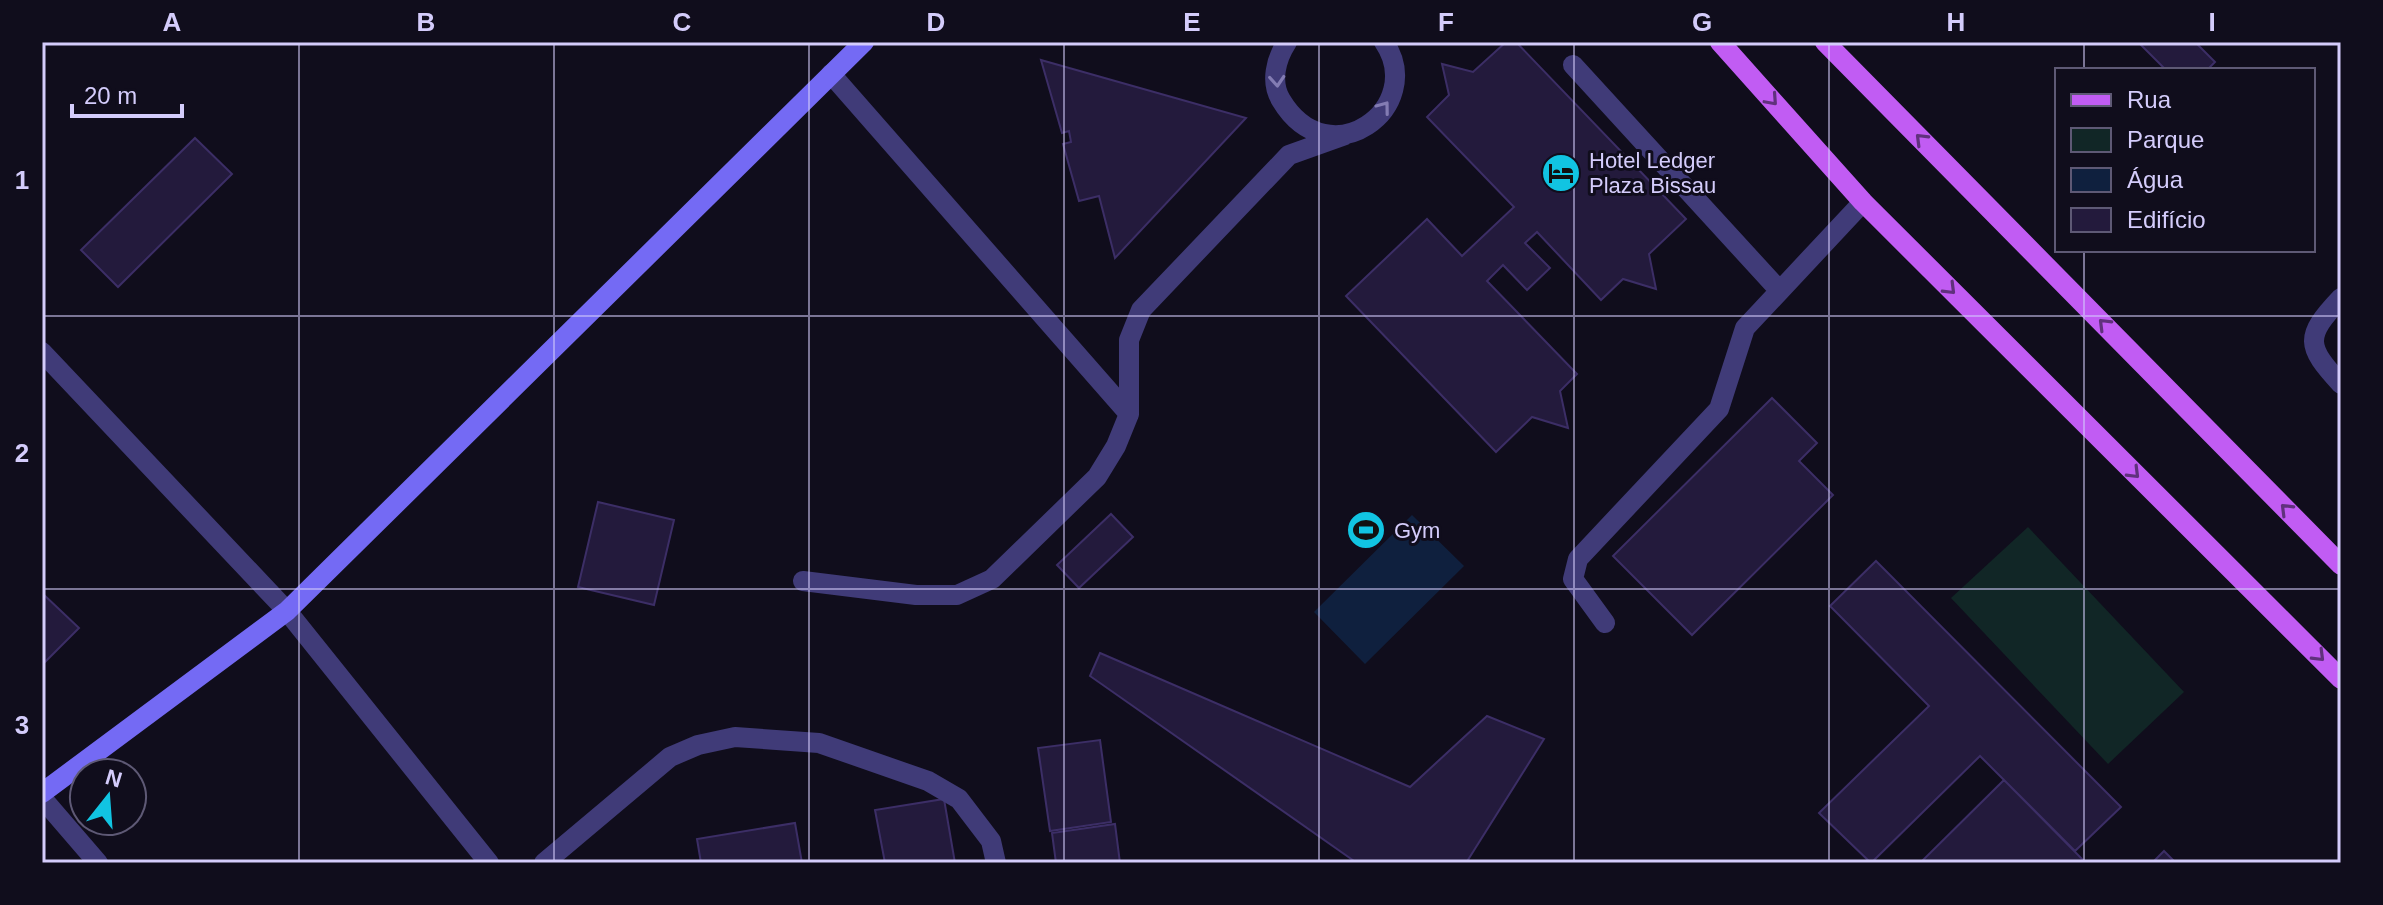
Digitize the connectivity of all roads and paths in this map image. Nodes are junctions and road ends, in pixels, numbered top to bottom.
1 (864, 42) edge
2 (1287, 42) edge
3 (1384, 42) edge
4 (1720, 42) edge
5 (1825, 42) edge
6 (1573, 65) dead end
7 (831, 74) junction
8 (1345, 135) junction
9 (1863, 202) junction
10 (1779, 290) junction
11 (2341, 298) edge
12 (42, 352) edge
13 (2341, 384) edge
14 (1129, 414) junction
15 (2341, 565) edge
16 (803, 581) dead end
17 (287, 611) junction
18 (1605, 623) dead end
19 (2341, 679) edge
20 (42, 796) edge
21 (98, 863) edge
22 (489, 863) edge
23 (544, 863) edge
24 (996, 863) edge

1 - 7 street
2 -> 8 street
8 -> 3 street
4 -> 9 main road
15 -> 5 main road
6 - 10 street
7 - 14 street
7 - 17 street
8 - 14 street
9 - 10 street
9 -> 19 main road
10 - 18 street
11 - 13 street
12 - 17 street
14 - 16 street
17 - 20 street
17 - 22 street
20 - 21 street
23 - 24 street

